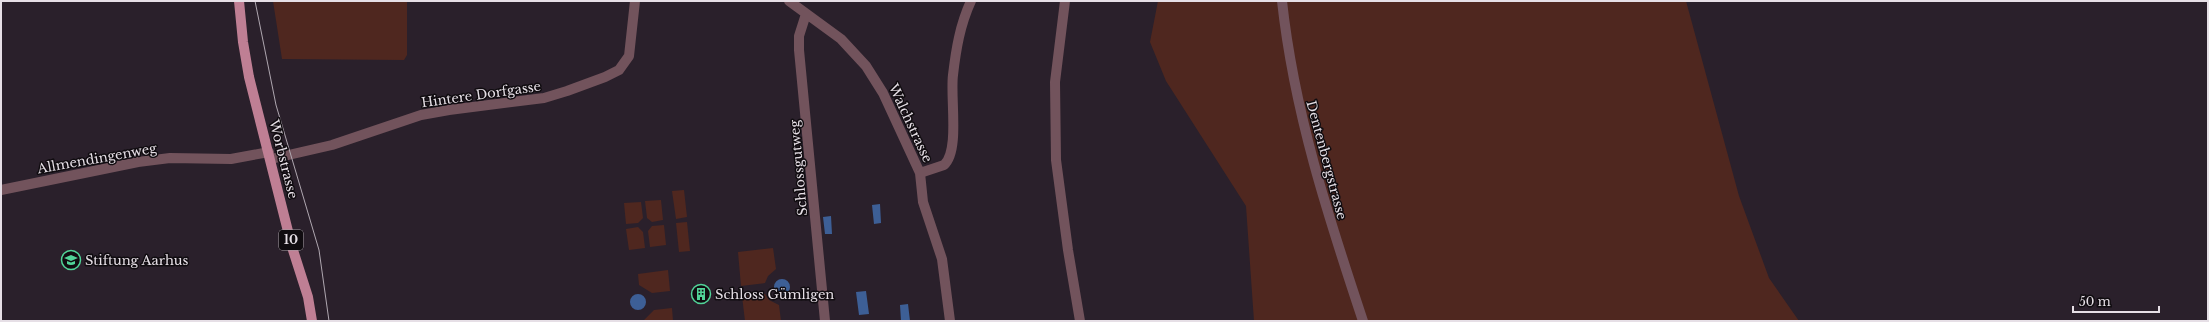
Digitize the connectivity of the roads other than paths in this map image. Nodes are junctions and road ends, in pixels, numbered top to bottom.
1 (239, 1) edge
2 (635, 1) edge
3 (789, 1) edge
4 (971, 1) edge
5 (1065, 1) edge
6 (1282, 1) edge
7 (806, 14) junction
8 (270, 156) junction
9 (920, 173) junction
10 (1, 190) edge
11 (312, 321) edge
12 (825, 321) edge
13 (950, 321) edge
14 (1080, 321) edge
15 (1363, 321) edge

1 - 8 main road, Worbstrasse / 10
2 - 8 street, Hintere Dorfgasse
3 - 7 street, Walchstrasse
4 - 9 street, Walchstrasse
5 - 14 street
6 - 15 street, Dentenbergstrasse
7 - 9 street, Walchstrasse
7 - 12 street, Schlossgutweg
8 - 10 street, Allmendingenweg
8 - 11 main road, Worbstrasse / 10
9 - 13 street

